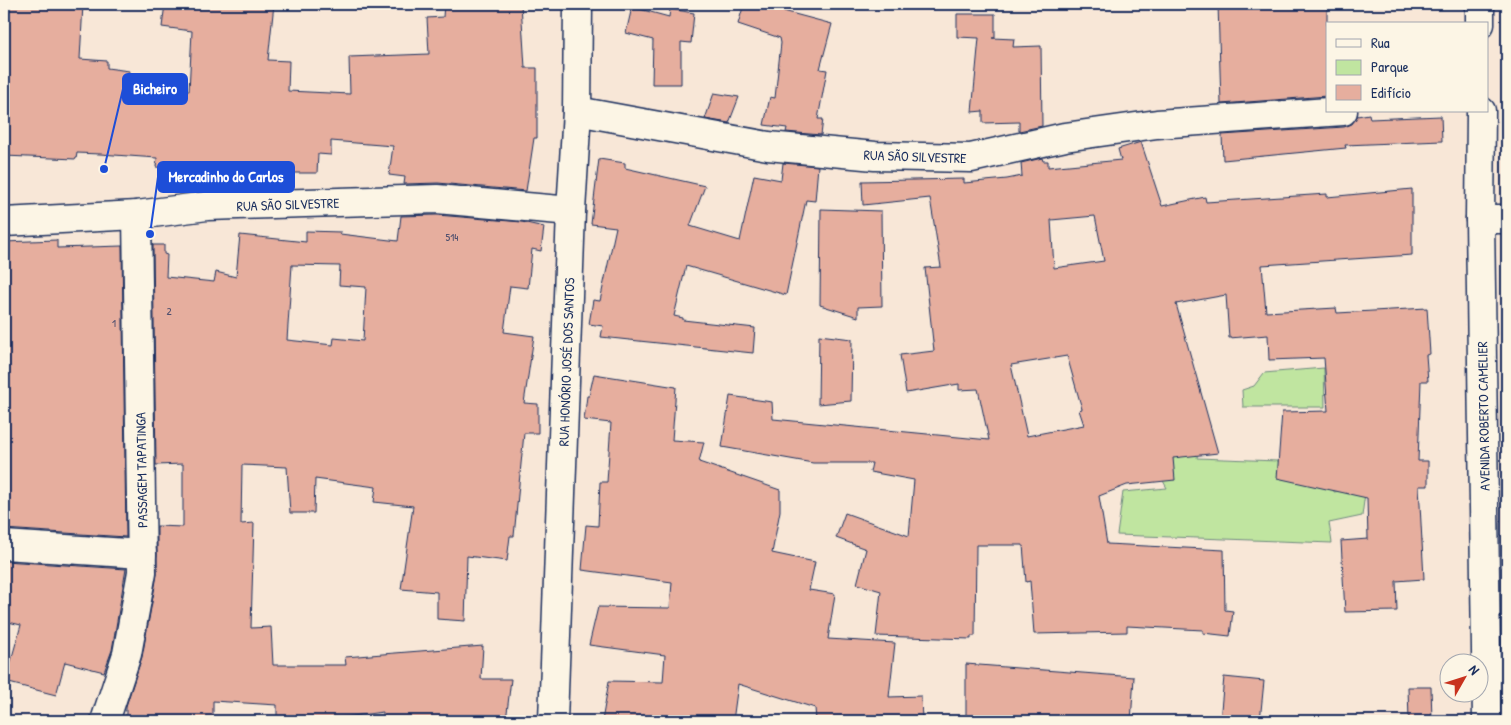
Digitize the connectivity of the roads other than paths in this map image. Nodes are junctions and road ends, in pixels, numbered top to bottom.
1 (578, 4) edge
2 (1480, 4) edge
3 (1480, 22) edge
4 (577, 111) junction
5 (1329, 112) edge
6 (1481, 112) edge
7 (571, 211) junction
8 (137, 215) junction
9 (1480, 219) junction
10 (1507, 219) edge
11 (4, 222) edge
12 (4, 545) edge
13 (142, 554) junction
14 (105, 721) edge
15 (553, 721) edge
16 (1487, 721) edge

1 - 4 street, RUA HONÓRIO JOSÉ DOS SANTOS
2 - 3 street
4 - 5 street, RUA SÃO SILVESTRE
4 - 7 street, RUA HONÓRIO JOSÉ DOS SANTOS
6 - 9 street, AVENIDA ROBERTO CAMELIER
7 - 8 street, RUA SÃO SILVESTRE
7 - 15 street, RUA HONÓRIO JOSÉ DOS SANTOS
8 - 11 street, RUA SÃO SILVESTRE
8 - 13 street, PASSAGEM TAPATINGA
9 - 10 street
9 - 16 street, AVENIDA ROBERTO CAMELIER
12 - 13 street
13 - 14 street, PASSAGEM TAPATINGA

